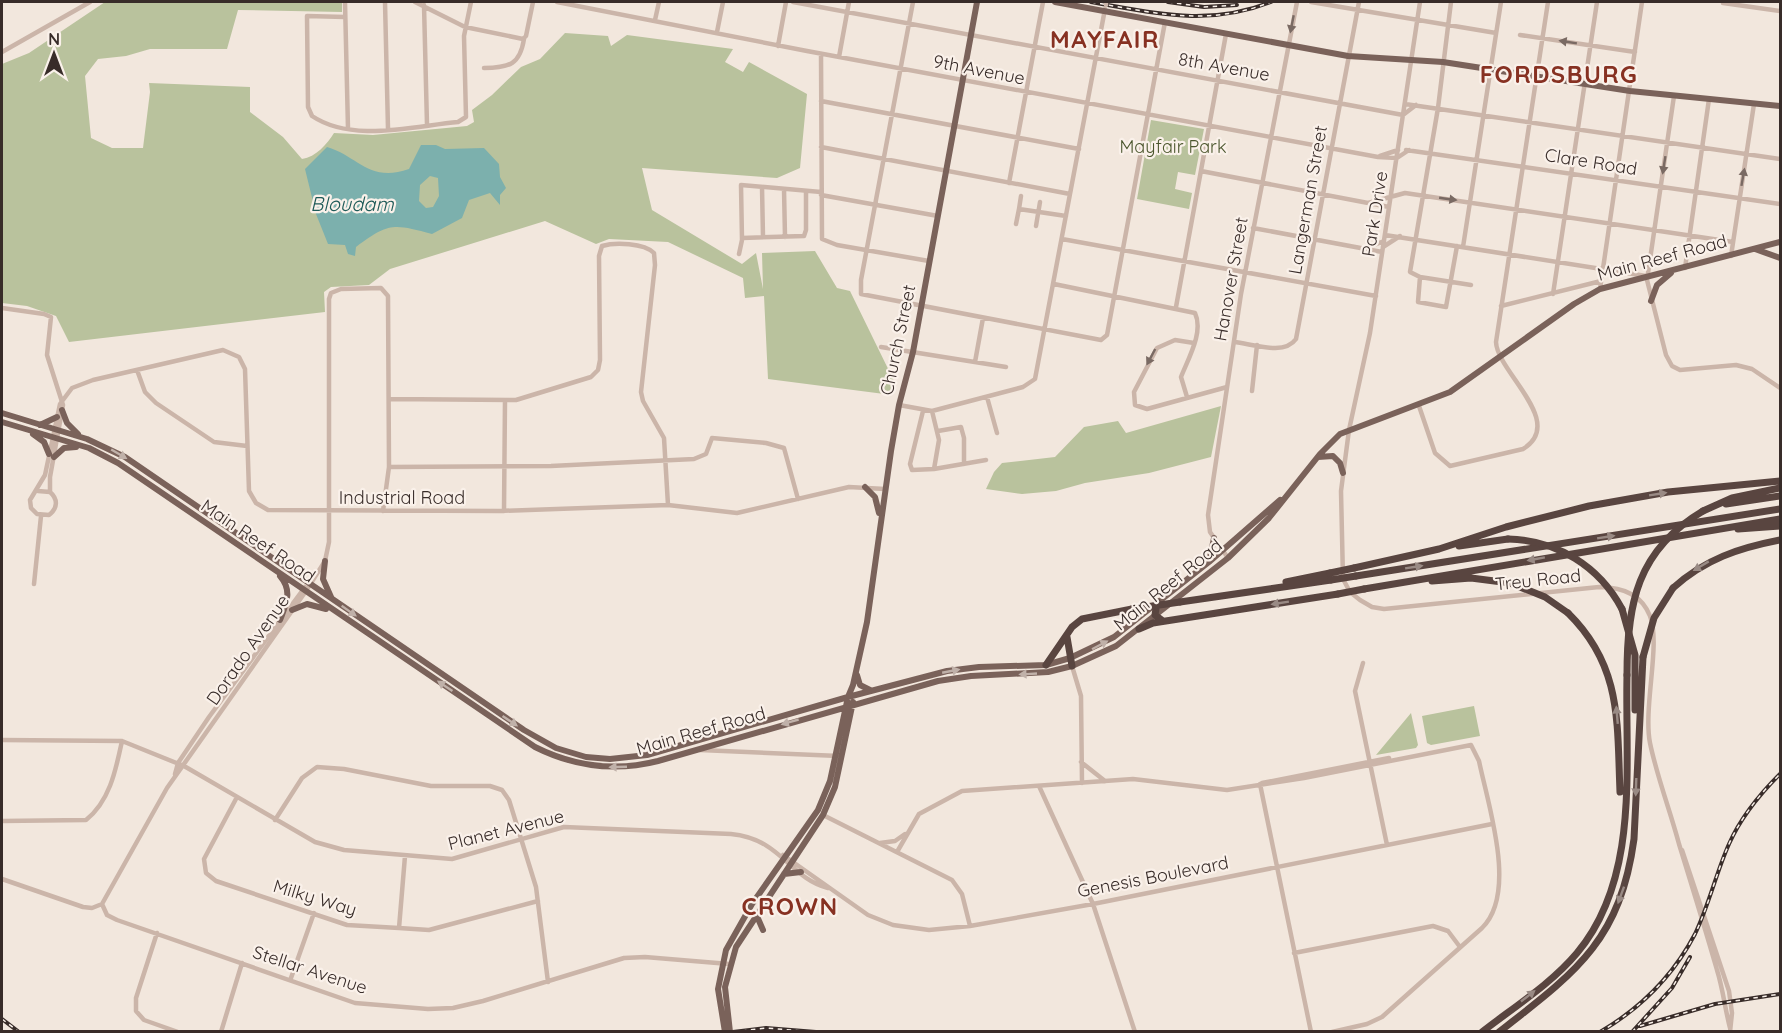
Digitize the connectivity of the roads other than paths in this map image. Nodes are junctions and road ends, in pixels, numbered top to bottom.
1 (90, 2) edge
2 (345, 2) edge
3 (385, 2) edge
4 (415, 2) edge
5 (471, 2) edge
6 (533, 2) edge
7 (557, 2) edge
8 (597, 2) edge
9 (659, 2) edge
10 (723, 2) edge
11 (786, 2) edge
12 (793, 2) edge
13 (849, 2) edge
14 (913, 2) edge
15 (977, 2) edge
16 (1042, 2) edge
17 (1055, 2) edge
18 (1297, 2) edge
19 (1311, 2) edge
20 (1359, 2) edge
21 (1420, 2) edge
22 (1451, 2) edge
23 (1501, 2) edge
24 (1548, 2) edge
25 (1597, 2) edge
26 (1642, 2) edge
27 (1770, 2) edge
28 (1723, 3) dead end
29 (424, 5) junction
30 (1105, 6) edge
31 (595, 8) junction
32 (1358, 10) junction
33 (1768, 10) junction
34 (847, 11) junction
35 (1780, 11) edge
36 (345, 17) junction
37 (655, 20) junction
38 (1417, 21) junction
39 (1165, 22) junction
40 (909, 23) junction
41 (1448, 26) junction
42 (465, 27) junction
43 (717, 32) junction
44 (1496, 33) junction
45 (971, 34) junction
46 (1226, 34) junction
47 (1520, 34) dead end
48 (524, 38) junction
49 (1542, 38) junction
50 (778, 46) junction
51 (1034, 46) junction
52 (1288, 46) junction
53 (1591, 46) junction
54 (2, 52) edge
55 (1635, 52) junction
56 (821, 54) junction
57 (1348, 56) junction
58 (839, 57) junction
59 (1096, 58) junction
60 (1411, 58) junction
61 (1443, 62) junction
62 (484, 69) dead end
63 (900, 69) junction
64 (1157, 69) junction
65 (1491, 69) junction
66 (1537, 77) junction
67 (963, 80) junction
68 (1217, 80) junction
69 (1585, 84) junction
70 (1279, 91) junction
71 (1630, 91) junction
72 (1026, 92) junction
73 (1674, 96) junction
74 (1708, 99) junction
75 (821, 101) junction
76 (1340, 102) junction
77 (1087, 104) junction
78 (1754, 104) junction
79 (1416, 105) junction
80 (1404, 106) junction
81 (1780, 106) edge
82 (1438, 108) junction
83 (1390, 112) junction
84 (892, 114) junction
85 (1148, 114) junction
86 (1403, 115) junction
87 (1483, 115) junction
88 (1530, 122) junction
89 (427, 125) junction
90 (955, 126) junction
91 (1209, 126) junction
92 (348, 129) junction
93 (388, 129) junction
94 (1578, 130) junction
95 (1623, 136) junction
96 (1017, 137) junction
97 (1270, 138) junction
98 (1667, 143) junction
99 (821, 147) junction
100 (1702, 147) junction
101 (1331, 148) junction
102 (1079, 149) junction
103 (1398, 150) junction
104 (1409, 150) junction
105 (1428, 152) junction
106 (1747, 154) junction
107 (1378, 157) junction
108 (1397, 158) junction
109 (883, 159) junction
110 (1476, 159) junction
111 (1780, 159) edge
112 (1523, 166) junction
113 (946, 171) junction
114 (1201, 171) junction
115 (1571, 173) junction
116 (1617, 180) junction
117 (1009, 183) junction
118 (1262, 183) junction
119 (762, 187) junction
120 (1660, 187) junction
121 (784, 189) junction
122 (807, 191) junction
123 (1695, 191) junction
124 (821, 194) junction
125 (1070, 194) junction
126 (1323, 194) junction
127 (1422, 195) junction
128 (1021, 196) dead end
129 (1391, 198) junction
130 (1739, 198) junction
131 (1040, 202) dead end
132 (1470, 202) junction
133 (1368, 203) junction
134 (875, 204) junction
135 (1780, 204) edge
136 (1389, 207) junction
137 (1019, 208) junction
138 (1517, 209) junction
139 (1038, 212) junction
140 (938, 216) junction
141 (1066, 216) junction
142 (1564, 216) junction
143 (1610, 223) junction
144 (1016, 224) dead end
145 (1036, 226) dead end
146 (1253, 228) junction
147 (1654, 230) junction
148 (1689, 235) junction
149 (1400, 236) junction
150 (763, 237) junction
151 (785, 237) junction
152 (742, 238) junction
153 (1062, 239) junction
154 (1315, 239) junction
155 (1415, 240) junction
156 (1733, 242) junction
157 (1780, 242) edge
158 (1384, 244) junction
159 (1460, 247) junction
160 (1364, 249) junction
161 (1754, 249) junction
162 (866, 250) junction
163 (1123, 251) junction
164 (739, 254) dead end
165 (1510, 254) junction
166 (1731, 256) junction
167 (1780, 258) edge
168 (929, 261) junction
169 (1185, 262) junction
170 (1557, 262) junction
171 (1603, 268) junction
172 (1685, 268) junction
173 (1676, 270) junction
174 (1245, 273) junction
175 (1647, 276) junction
176 (1420, 277) junction
177 (1451, 281) junction
178 (1054, 284) junction
179 (1306, 284) junction
180 (1472, 285) dead end
181 (1601, 285) junction
182 (1553, 294) junction
183 (1114, 296) junction
184 (1376, 296) junction
185 (1651, 301) junction
186 (922, 306) junction
187 (1501, 306) junction
188 (1176, 307) junction
189 (2, 308) edge
190 (983, 318) junction
191 (1045, 330) junction
192 (1194, 342) junction
193 (1234, 342) junction
194 (1257, 345) junction
195 (881, 346) dead end
196 (913, 352) junction
197 (1500, 357) junction
198 (975, 362) junction
199 (1006, 367) dead end
200 (137, 370) junction
201 (1227, 387) junction
202 (1780, 388) edge
203 (1252, 391) dead end
204 (987, 396) junction
205 (1186, 397) junction
206 (389, 399) junction
207 (63, 400) junction
208 (505, 400) junction
209 (899, 405) junction
210 (1419, 406) junction
211 (62, 410) junction
212 (923, 411) junction
213 (932, 411) junction
214 (2, 413) edge
215 (57, 417) junction
216 (2, 422) edge
217 (39, 425) junction
218 (24, 428) junction
219 (57, 430) junction
220 (1349, 430) junction
221 (938, 431) junction
222 (997, 433) dead end
223 (80, 437) junction
224 (55, 438) junction
225 (247, 446) junction
226 (89, 448) junction
227 (52, 456) junction
228 (1317, 458) junction
229 (986, 460) dead end
230 (666, 461) junction
231 (964, 464) junction
232 (389, 467) junction
233 (504, 467) junction
234 (934, 469) junction
235 (1343, 473) junction
236 (1780, 481) edge
237 (865, 487) junction
238 (1780, 488) edge
239 (885, 489) junction
240 (1292, 490) junction
241 (38, 491) junction
242 (50, 492) junction
243 (1780, 496) edge
244 (798, 499) junction
245 (668, 505) junction
246 (1706, 509) junction
247 (1780, 509) edge
248 (328, 511) junction
249 (383, 511) junction
250 (504, 511) junction
251 (40, 516) junction
252 (1780, 519) edge
253 (880, 520) junction
254 (1780, 526) edge
255 (1675, 535) junction
256 (1214, 538) junction
257 (1780, 540) edge
258 (1780, 545) edge
259 (1439, 549) junction
260 (1223, 550) junction
261 (1734, 551) junction
262 (1228, 558) junction
263 (325, 561) junction
264 (1209, 562) junction
265 (275, 571) junction
266 (1330, 577) junction
267 (1412, 581) junction
268 (309, 583) junction
269 (34, 584) dead end
270 (304, 590) junction
271 (334, 600) junction
272 (1157, 602) junction
273 (292, 610) junction
274 (1155, 615) junction
275 (346, 619) junction
276 (280, 620) junction
277 (1172, 620) junction
278 (1138, 629) junction
279 (1067, 634) junction
280 (1071, 662) junction
281 (1363, 663) dead end
282 (1046, 665) junction
283 (856, 668) junction
284 (874, 690) junction
285 (851, 696) junction
286 (849, 705) junction
287 (1638, 736) junction
288 (716, 739) junction
289 (730, 739) junction
290 (2, 740) edge
291 (122, 741) junction
292 (694, 749) junction
293 (735, 752) junction
294 (1367, 752) junction
295 (838, 756) junction
296 (1081, 762) junction
297 (1372, 762) junction
298 (1359, 763) junction
299 (181, 765) junction
300 (1290, 779) junction
301 (1105, 781) junction
302 (1082, 783) junction
303 (1260, 784) junction
304 (1028, 786) junction
305 (1039, 786) junction
306 (1042, 796) junction
307 (237, 797) junction
308 (823, 815) junction
309 (275, 820) junction
310 (2, 821) edge
311 (1492, 824) junction
312 (907, 832) junction
313 (1623, 837) junction
314 (520, 839) junction
315 (877, 843) junction
316 (1387, 845) junction
317 (897, 852) junction
318 (405, 856) junction
319 (786, 859) junction
320 (1277, 866) junction
321 (801, 872) junction
322 (784, 874) junction
323 (2, 879) edge
324 (828, 888) junction
325 (538, 901) junction
326 (102, 904) junction
327 (1093, 904) junction
328 (314, 913) junction
329 (756, 914) junction
330 (970, 926) junction
331 (399, 928) junction
332 (762, 930) dead end
333 (157, 933) junction
334 (1460, 947) junction
335 (1294, 953) junction
336 (242, 963) junction
337 (726, 963) junction
338 (291, 978) junction
339 (548, 982) junction
340 (1730, 1030) edge
341 (178, 1032) edge
342 (220, 1032) edge
343 (725, 1032) edge
344 (729, 1032) edge
345 (1136, 1032) edge
346 (1311, 1032) edge
347 (1332, 1032) edge
348 (1482, 1032) edge
349 (1499, 1032) edge

1 - 54 street
2 - 36 street
3 - 93 street
4 - 29 street
5 - 42 street
6 - 48 street
7 - 31 street, 9th Avenue
8 - 31 street
9 - 37 street
10 - 43 street
11 - 50 street
12 - 34 street, 8th Avenue
13 - 34 street
14 - 40 street
15 - 45 main road, Church Street
16 - 51 street
17 - 30 main road
18 -> 52 street, Hanover Street
19 - 32 street
20 - 32 street, Langerman Street
21 - 38 street, Park Drive
22 - 41 street
23 - 44 street
24 - 49 street
25 - 53 street
26 - 55 street
27 - 33 street
28 - 33 street
29 - 42 street
29 - 89 street
30 - 39 main road
30 - 59 street
31 - 37 street, 9th Avenue
32 - 38 street
32 - 57 street, Langerman Street
33 - 35 street
34 - 40 street, 8th Avenue
34 - 58 street
36 - 92 street
36 - 92 street
37 - 43 street, 9th Avenue
38 - 41 street
38 - 60 street, Park Drive
39 - 46 main road
39 - 64 street
40 - 45 street, 8th Avenue
40 - 63 street
41 - 44 street
41 - 61 street
42 - 48 street
42 - 89 street
43 - 50 street, 9th Avenue
44 - 65 street
45 - 51 street, 8th Avenue
45 - 67 main road, Church Street
46 - 52 main road
46 - 68 street
47 - 49 street
48 - 62 street
53 -> 49 street
49 - 66 street
50 - 56 street, 9th Avenue
51 - 59 street, 8th Avenue
51 - 72 street
52 - 57 main road
52 - 70 street, Hanover Street
53 - 55 street
53 - 69 street
55 - 71 street
56 - 58 street, 9th Avenue
56 - 75 street
57 - 60 main road
57 - 76 street, Langerman Street
58 - 63 street, 9th Avenue
59 - 64 street, 8th Avenue
59 - 77 street
60 - 61 main road
60 - 80 street, Park Drive
61 - 65 main road
61 - 82 street
63 - 67 street, 9th Avenue
63 - 84 street
64 - 68 street, 8th Avenue
64 - 85 street
65 - 66 main road
65 - 87 street
66 - 69 main road
66 - 88 street
67 - 72 street, 9th Avenue
67 - 90 main road, Church Street
68 - 70 street, 8th Avenue
68 - 91 street
69 - 71 main road
69 - 94 street
70 - 76 street, 8th Avenue
70 - 97 street, Hanover Street
71 - 73 main road
71 - 95 street
72 - 77 street, 9th Avenue
72 - 96 street
73 - 74 main road
73 - 98 street
74 - 78 main road
74 - 100 street
75 - 84 street
75 - 99 street
76 - 83 street, 8th Avenue
76 - 101 street, Langerman Street
77 - 85 street, 9th Avenue
77 - 102 street
78 - 81 main road
78 - 106 street
79 - 80 street
79 - 82 street
79 - 86 street
80 - 83 street
80 - 86 street, Park Drive
82 - 87 street
82 - 105 street
83 - 86 street, 8th Avenue
84 - 90 street
84 - 109 street
85 - 91 street, 9th Avenue
85 - 163 street
86 - 103 street, Park Drive
87 - 88 street
87 - 110 street
88 - 94 street
88 - 112 street
89 - 93 street
90 - 96 street
90 - 113 main road, Church Street
91 - 97 street, 9th Avenue
91 - 114 street
92 - 93 street
94 - 95 street
94 - 115 street
95 - 98 street
95 - 116 street
96 - 102 street
96 - 117 street
97 - 101 street, 9th Avenue
97 - 118 street, Hanover Street
98 - 100 street
98 -> 120 street
99 - 109 street
99 - 124 street
100 - 106 street
100 - 123 street
101 - 107 street, 9th Avenue
101 - 126 street, Langerman Street
102 - 125 street
103 - 104 street, Clare Road
103 - 107 street, Clare Road
103 - 108 street, Park Drive
104 - 105 street, Clare Road
104 - 108 street
105 - 110 street, Clare Road
105 - 127 street
106 - 111 street
130 -> 106 street
107 - 108 street, 9th Avenue
108 - 129 street, Park Drive
109 - 113 street
109 - 134 street
110 - 112 street, Clare Road
110 - 132 street
112 - 115 street, Clare Road
112 - 138 street
113 - 117 street
113 - 140 main road, Church Street
114 - 118 street
114 - 169 street
115 - 116 street, Clare Road
115 - 142 street
116 - 120 street, Clare Road
116 - 143 street
117 - 125 street
118 - 126 street
118 - 146 street, Hanover Street
119 - 121 street
119 - 150 street
119 - 152 street
120 - 123 street, Clare Road
120 - 147 street
121 - 122 street
121 - 151 street
122 - 124 street
122 - 151 street
123 - 130 street, Clare Road
123 - 148 street
124 - 134 street
124 - 162 street
125 - 141 street
126 - 133 street
126 - 154 street, Langerman Street
127 - 129 street
127 -> 132 street
127 - 155 street
128 - 137 street
129 - 133 street
129 - 136 street, Park Drive
130 - 135 street, Clare Road
130 - 156 street
131 - 139 street
132 - 138 street
132 - 159 street
133 - 136 street
134 - 140 street
134 - 162 street
136 - 158 street, Park Drive
137 - 139 street
137 - 144 street
138 - 142 street
138 - 165 street
139 - 141 street
139 - 145 street
140 - 168 main road, Church Street
141 - 153 street
142 - 143 street
142 - 170 street
143 - 147 street
143 - 171 street
146 - 154 street
146 - 174 street, Hanover Street
147 - 148 street
147 - 175 street
148 - 156 street
148 - 172 street
149 - 155 street
149 - 158 street
149 - 158 street
150 - 151 street
150 - 152 street
152 - 164 street
153 - 163 street
153 - 178 street
154 - 160 street
154 - 179 street, Langerman Street
155 - 159 street
155 - 176 street
156 - 166 street
157 - 161 main road, Main Reef Road
158 - 160 street
158 - 160 street
158 - 184 street, Park Drive
159 - 165 street
159 - 177 street
161 - 166 main road, Main Reef Road
161 - 167 main road
162 - 168 street
162 - 186 street
163 - 169 street
163 - 183 street
165 - 170 street
165 - 187 street
166 - 172 main road, Main Reef Road
168 - 186 main road, Church Street
169 - 174 street
169 - 188 street
170 - 171 street
170 - 182 street
171 - 175 street
171 - 181 street
172 - 173 main road, Main Reef Road
173 - 175 main road, Main Reef Road
173 - 185 main road
174 - 179 street
174 - 193 street, Hanover Street
175 - 181 main road, Main Reef Road
175 - 185 street
176 - 177 street
176 - 177 street
177 - 180 street
178 - 183 street
178 - 191 street
179 - 184 street
179 - 194 street, Langerman Street
181 - 182 street
181 - 197 main road, Main Reef Road
182 - 187 street
183 - 188 street
183 - 191 street
184 - 220 street, Park Drive
185 - 202 street
186 - 190 street
186 - 196 main road, Church Street
187 - 197 street
188 - 192 street
189 - 207 street
190 - 191 street
190 - 198 street
191 - 204 street
192 - 205 street
192 -> 205 street
193 - 194 street, Langerman Street
193 - 201 street, Hanover Street
194 - 203 street
195 - 196 street
196 - 198 street
196 - 209 main road, Church Street
197 - 210 main road, Main Reef Road
197 - 210 street
198 - 199 street
200 - 207 street, Industrial Road
200 - 225 street
200 - 225 street, Industrial Road
201 - 205 street
201 - 256 street, Hanover Street
204 - 213 street
204 - 222 street
206 - 208 street
206 - 232 street
206 - 248 street
207 - 211 street
207 - 215 street
208 - 230 street
208 - 233 street
209 - 212 street
209 - 239 main road, Church Street
210 - 220 main road, Main Reef Road
211 - 219 street
211 - 223 main road
212 - 213 street
212 - 234 street
213 - 221 street
214 - 217 main road, Main Reef Road
215 - 217 main road
215 - 219 street
216 - 218 main road, Main Reef Road
217 - 219 main road, Main Reef Road
218 - 224 main road, Main Reef Road
218 - 227 main road
219 - 223 main road, Main Reef Road
219 - 224 street
220 - 228 main road, Main Reef Road
220 - 235 street, Treu Road
221 - 231 street
221 - 234 street
223 -> 268 main road, Main Reef Road
224 - 226 main road, Main Reef Road
224 - 227 street
225 - 248 street, Industrial Road
226 - 227 main road
226 - 265 main road, Main Reef Road
227 - 241 street
227 - 242 street
228 - 235 main road
228 - 240 main road, Main Reef Road
229 - 231 street
230 - 233 street
230 - 244 street
230 - 245 street
231 - 234 street
232 - 233 street
232 - 249 street
233 - 250 street
235 - 340 street, Treu Road
259 -> 236 highway
237 - 239 street, Industrial Road
237 - 244 street, Industrial Road
237 - 253 main road
238 - 246 highway
239 - 253 main road, Church Street
240 - 260 main road, Main Reef Road
240 - 262 main road, Main Reef Road
241 - 242 street
241 - 251 street
242 - 251 street
243 - 246 highway
244 - 245 street, Industrial Road
245 - 250 street, Industrial Road
246 - 313 highway, bridge
266 -> 247 highway, bridge
248 - 249 street, Industrial Road
248 - 263 street
249 - 250 street, Industrial Road
251 - 269 street
252 - 255 highway
253 - 283 main road, Church Street
254 - 255 highway
255 -> 267 highway
256 - 260 street, Hanover Street
256 - 264 main road
257 - 261 highway
258 - 261 highway
259 - 266 highway, bridge
259 - 287 highway, bridge
260 - 262 street, Hanover Street
260 - 264 main road, Main Reef Road
261 -> 287 highway, bridge
262 - 274 main road, Main Reef Road
263 - 268 street, Dorado Avenue
263 - 271 main road
264 - 272 main road, Main Reef Road
265 - 270 main road, Main Reef Road
265 - 276 main road
266 - 279 highway, bridge
267 -> 277 highway, bridge
313 -> 267 highway, bridge
268 - 270 street, Dorado Avenue
268 - 271 main road, Main Reef Road
270 - 273 street, Dorado Avenue
270 - 275 main road, Main Reef Road
270 - 276 street, Dorado Avenue
271 -> 288 main road, Main Reef Road
272 - 274 highway
280 -> 272 main road, Main Reef Road
273 - 275 main road
273 - 299 street, Dorado Avenue
274 - 277 highway
274 - 278 main road, Main Reef Road
292 -> 275 main road, Main Reef Road
276 - 299 street, Dorado Avenue
277 - 278 highway
278 - 280 main road, Main Reef Road
279 - 280 highway
279 - 282 highway
280 - 282 main road, Main Reef Road
280 -> 286 main road, Main Reef Road
280 - 296 street
281 - 294 street
284 -> 282 main road, Main Reef Road
283 - 284 main road
283 - 285 main road, Church Street
284 - 285 main road, Main Reef Road
285 - 286 main road, Church Street
285 - 288 main road, Main Reef Road
286 -> 289 main road, Main Reef Road
286 - 295 main road, Church Street
287 -> 349 highway
288 - 289 main road, Main Reef Road
288 - 292 main road, Main Reef Road
289 - 293 street
290 - 291 street
291 - 299 street, Planet Avenue
291 - 310 street
292 - 293 street
293 - 295 street
294 - 297 street
294 - 298 street
295 - 308 main road
295 - 319 main road
296 - 301 street
296 - 302 street
297 - 298 street
297 - 300 street
297 - 311 street
297 - 316 street
298 - 300 street
299 - 307 street, Planet Avenue
299 - 326 street, Dorado Avenue
300 - 303 street
301 - 302 street
301 - 303 street
302 - 305 street
303 - 320 street
304 - 305 street
304 - 306 street
304 - 312 street
305 - 306 street
306 - 327 street
307 - 309 street, Planet Avenue
307 - 328 street, Milky Way
308 - 315 street
308 - 319 main road
309 - 314 street
309 - 318 street, Planet Avenue
311 - 316 street, Genesis Boulevard
311 - 334 street
312 - 315 street
312 - 317 street
348 -> 313 highway
314 - 318 street, Planet Avenue
314 - 319 street, Planet Avenue
314 - 325 street
315 - 317 street
316 - 320 street, Genesis Boulevard
317 - 330 street
318 - 331 street
319 - 321 street, Genesis Boulevard
319 - 322 main road
319 - 324 street, Genesis Boulevard
319 - 337 main road
320 - 327 street, Genesis Boulevard
320 - 335 street
321 - 322 main road
321 - 324 street, Genesis Boulevard
322 - 329 main road
323 - 326 street
324 - 330 street, Genesis Boulevard
325 - 331 street, Milky Way
325 - 339 street
326 - 333 street, Stellar Avenue
327 - 330 street, Genesis Boulevard
327 - 345 street
328 - 331 street, Milky Way
328 - 338 street
329 - 332 main road
329 - 337 main road
333 - 336 street, Stellar Avenue
333 - 341 street
334 - 335 street
334 - 347 street
335 - 346 street
336 - 338 street, Stellar Avenue
336 - 342 street
337 - 339 street, Stellar Avenue
337 - 343 main road
337 - 344 main road
338 - 339 street, Stellar Avenue

